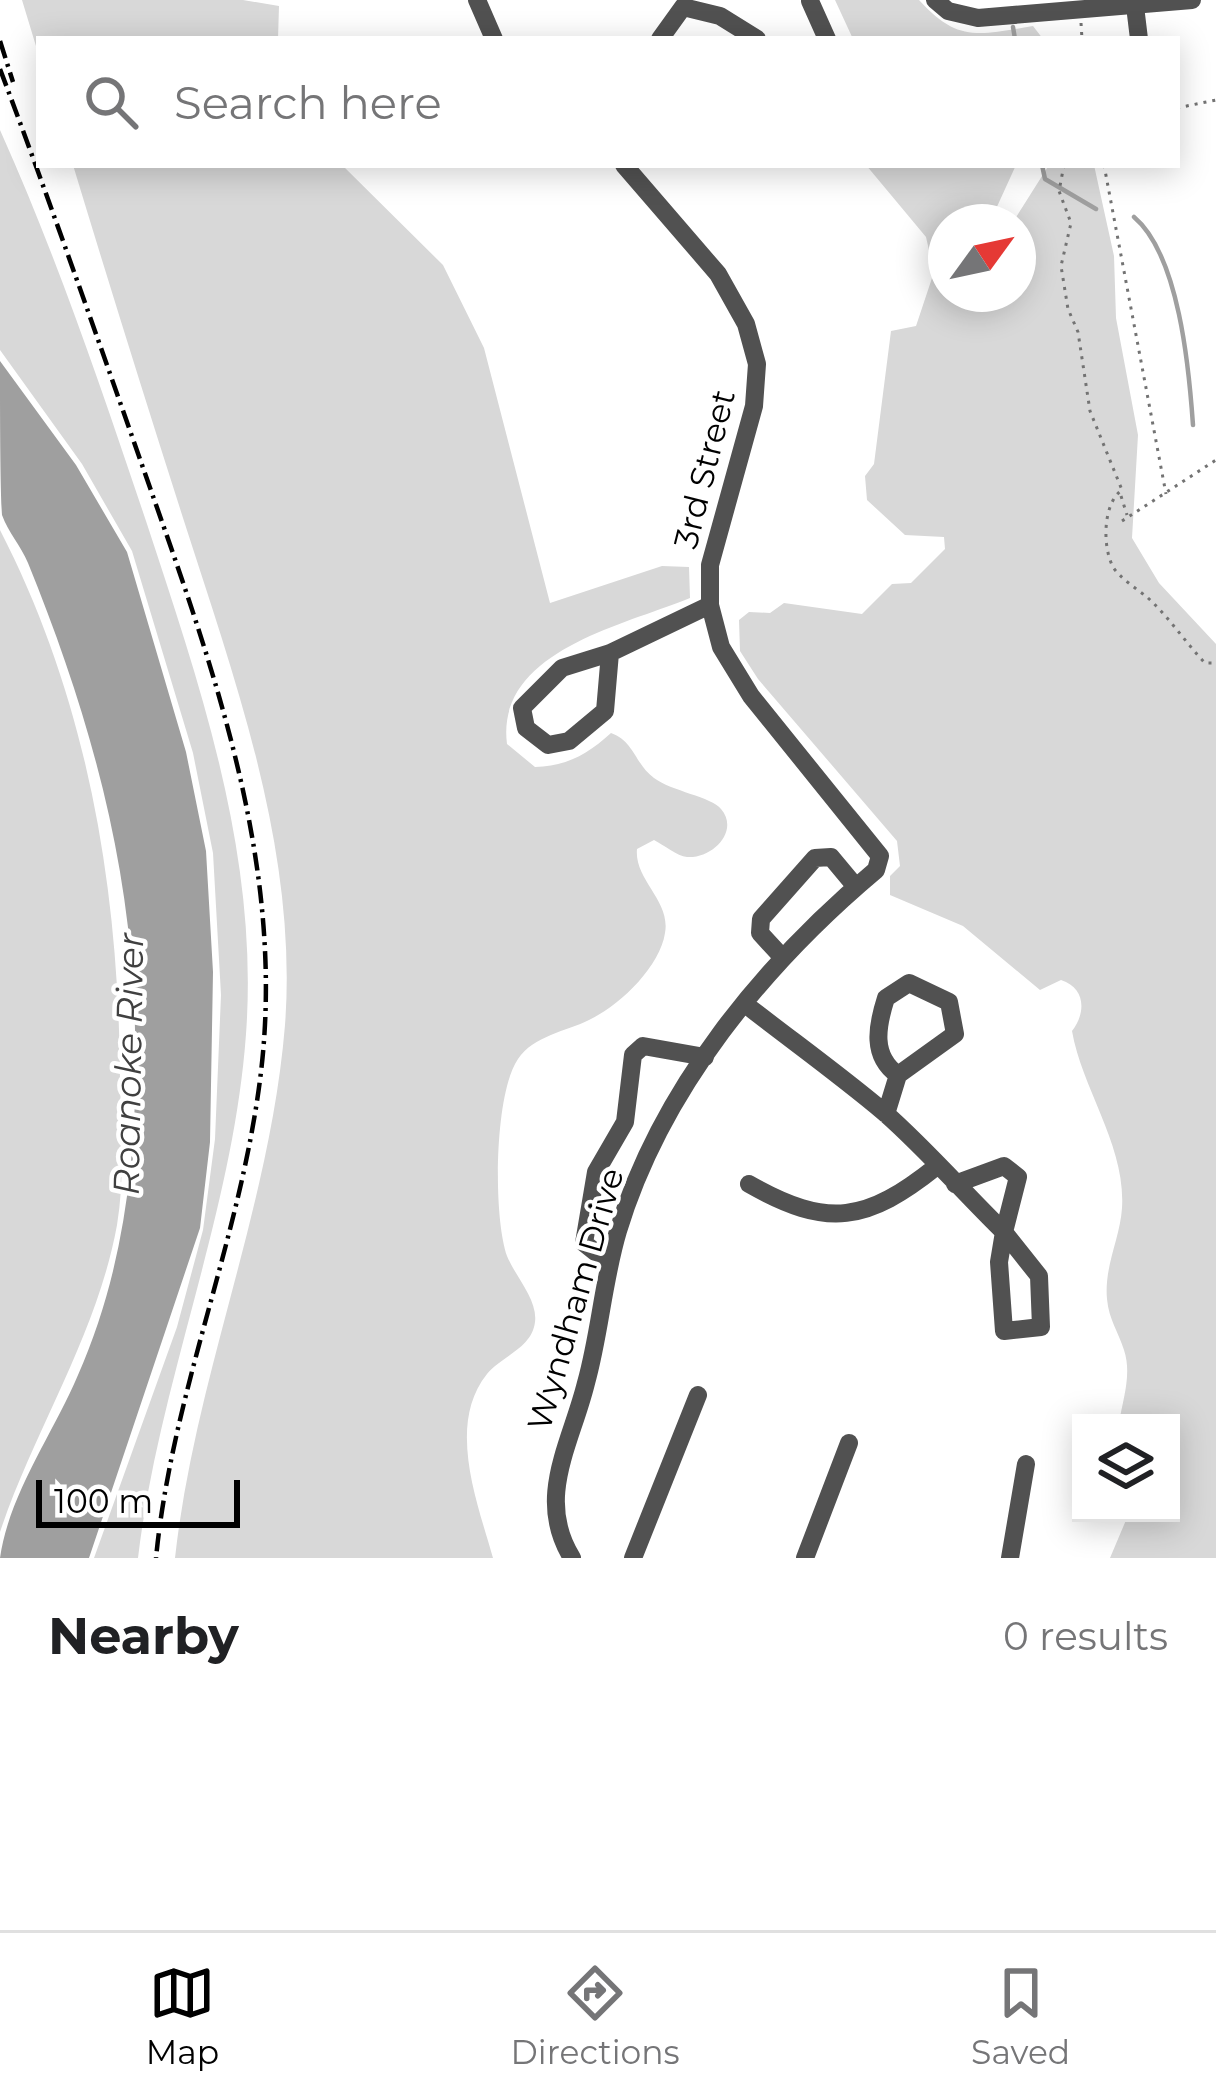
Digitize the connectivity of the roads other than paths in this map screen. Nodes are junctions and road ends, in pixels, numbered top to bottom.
1 (477, 0) edge
2 (935, 0) edge
3 (1192, 0) edge
4 (810, 1) edge
5 (1090, 5) edge
6 (1135, 6) junction
7 (493, 36) edge
8 (662, 36) edge
9 (752, 36) edge
10 (826, 36) edge
11 (1138, 36) edge
12 (627, 168) edge
13 (710, 605) junction
14 (610, 653) junction
15 (877, 848) joint
16 (856, 887) junction
17 (783, 958) junction
18 (745, 1004) junction
19 (705, 1057) junction
20 (898, 1075) junction
21 (886, 1114) junction
22 (937, 1166) junction
23 (749, 1184) dead end
24 (955, 1184) junction
25 (1004, 1232) junction
26 (609, 1263) junction
27 (698, 1395) dead end
28 (849, 1443) dead end
29 (1026, 1464) dead end
30 (572, 1558) edge
31 (632, 1558) edge
32 (805, 1558) edge
33 (1010, 1558) edge

1 - 7 street
2 - 5 street
3 - 6 street
4 - 10 street
5 - 6 street
6 - 11 street
8 - 9 street
12 - 13 street, 3rd Street
13 - 14 street
13 - 15 street, 3rd Street
14 - 14 street
15 - 16 street, Wyndham Drive
16 - 17 street, Wyndham Drive
16 - 17 street
17 - 18 street, Wyndham Drive
18 - 19 street, Wyndham Drive
18 - 21 street
19 - 26 street, Wyndham Drive
19 - 26 street
20 - 20 street
20 - 21 street
21 - 22 street
22 - 23 street
22 - 24 street
24 - 25 street
24 - 25 street
25 - 25 street
26 - 30 street, Wyndham Drive
27 - 31 street
28 - 32 street
29 - 33 street

